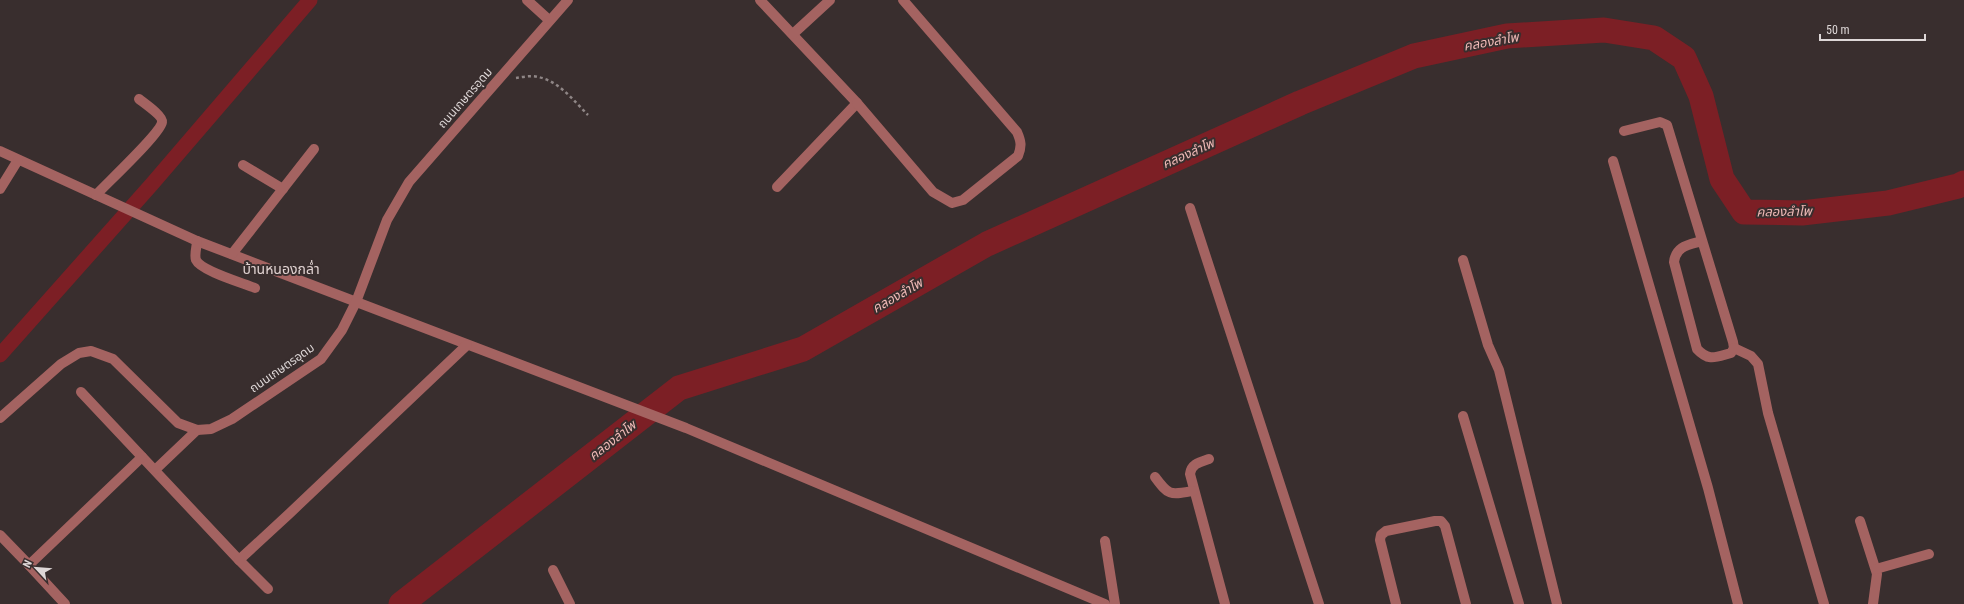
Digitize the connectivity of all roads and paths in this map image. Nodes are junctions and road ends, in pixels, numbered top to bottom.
1 (527, 0) edge
2 (568, 0) edge
3 (760, 0) edge
4 (830, 0) edge
5 (903, 0) edge
6 (549, 20) junction
7 (793, 34) junction
8 (498, 79) junction
9 (139, 99) dead end
10 (857, 103) junction
11 (588, 115) dead end
12 (1624, 131) dead end
13 (314, 150) dead end
14 (0, 151) edge
15 (18, 160) junction
16 (1614, 161) dead end
17 (243, 165) dead end
18 (777, 187) dead end
19 (0, 189) edge
20 (283, 189) junction
21 (96, 195) junction
22 (1190, 208) dead end
23 (197, 241) junction
24 (1702, 241) junction
25 (232, 254) junction
26 (1463, 260) dead end
27 (254, 288) dead end
28 (356, 302) junction
29 (467, 345) junction
30 (1734, 348) junction
31 (81, 392) dead end
32 (1463, 416) dead end
33 (0, 418) edge
34 (197, 430) junction
35 (142, 457) junction
36 (1209, 459) dead end
37 (155, 470) junction
38 (1155, 477) dead end
39 (1193, 491) junction
40 (1860, 521) dead end
41 (0, 535) edge
42 (1105, 541) dead end
43 (1930, 554) dead end
44 (238, 560) junction
45 (29, 565) junction
46 (1876, 569) junction
47 (553, 570) dead end
48 (268, 590) dead end
49 (64, 604) edge
50 (570, 604) edge
51 (1105, 604) edge
52 (1114, 604) edge
53 (1225, 604) edge
54 (1319, 604) edge
55 (1396, 604) edge
56 (1466, 604) edge
57 (1519, 604) edge
58 (1556, 604) edge
59 (1738, 604) edge
60 (1824, 604) edge
61 (1872, 604) edge

1 - 6 street
2 - 6 street, ถนนเกษตรอุดม
3 - 7 street
4 - 7 street
5 - 10 street
6 - 8 street, ถนนเกษตรอุดม
7 - 10 street
8 - 11 path
8 - 28 street, ถนนเกษตรอุดม
9 - 21 street
10 - 18 street
12 - 24 street
13 - 20 street
14 - 15 street
15 - 19 street
15 - 21 street
16 - 59 street
17 - 20 street
20 - 25 street
21 - 23 street
22 - 54 street
23 - 25 street
23 - 27 street
24 - 30 street
24 - 30 street
25 - 28 street
26 - 58 street
28 - 29 street
28 - 34 street, ถนนเกษตรอุดม
29 - 44 street
29 - 51 street
30 - 60 street
31 - 35 street
32 - 57 street
33 - 34 street
34 - 37 street
35 - 37 street
35 - 45 street
36 - 39 street
37 - 44 street
38 - 39 street
39 - 53 street
40 - 46 street
41 - 45 street
42 - 52 street
43 - 46 street
44 - 48 street
45 - 49 street
46 - 61 street
47 - 50 street
55 - 56 street

